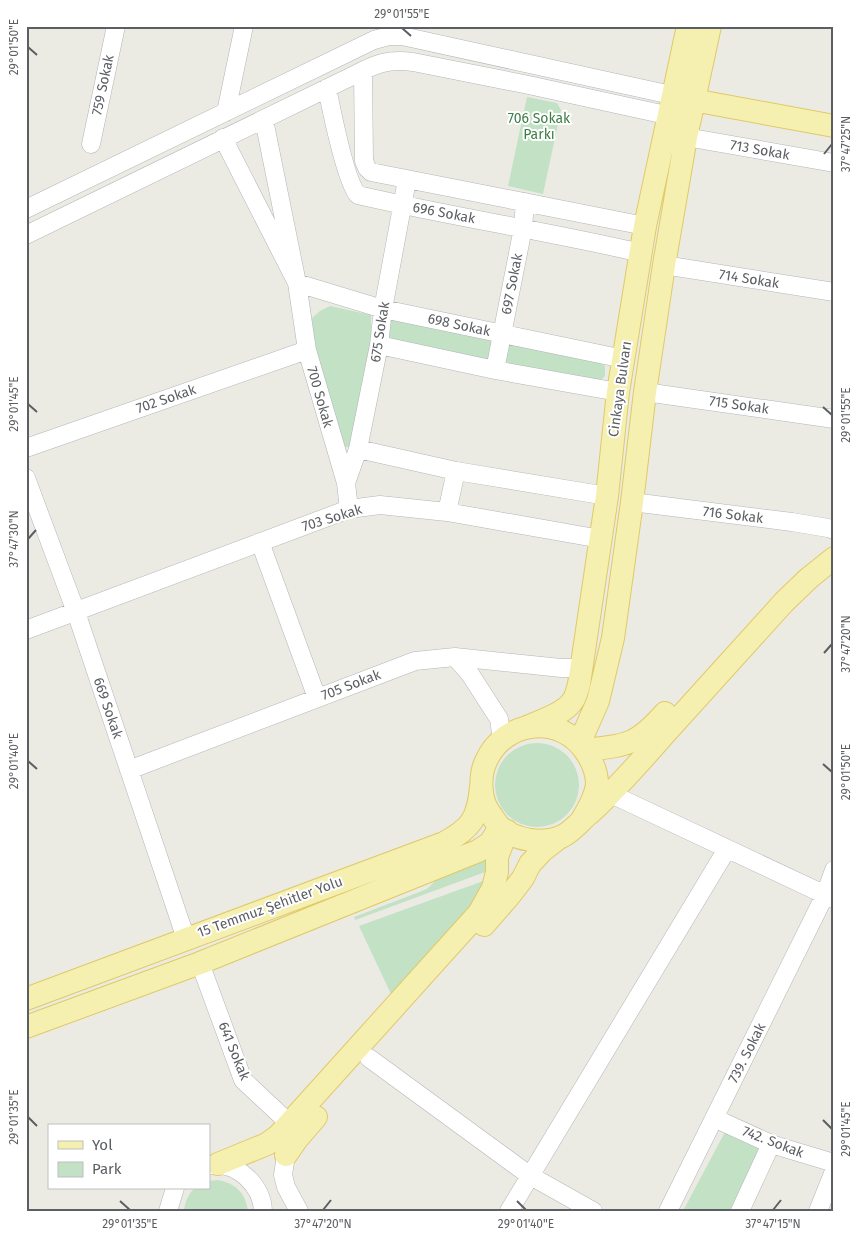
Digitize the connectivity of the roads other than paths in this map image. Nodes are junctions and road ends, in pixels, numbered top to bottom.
1 (116, 26) edge
2 (244, 26) edge
3 (688, 26) edge
4 (710, 26) edge
5 (363, 71) junction
6 (327, 88) junction
7 (226, 112) junction
8 (682, 113) junction
9 (264, 120) junction
10 (834, 126) edge
11 (223, 138) junction
12 (91, 144) dead end
13 (834, 163) edge
14 (407, 180) junction
15 (525, 202) junction
16 (403, 206) junction
17 (26, 208) edge
18 (645, 226) junction
19 (523, 228) junction
20 (26, 236) edge
21 (641, 253) junction
22 (664, 265) junction
23 (297, 283) junction
24 (834, 292) edge
25 (383, 308) junction
26 (503, 334) junction
27 (379, 345) junction
28 (307, 350) junction
29 (624, 359) junction
30 (495, 370) junction
31 (618, 392) junction
32 (645, 392) junction
33 (834, 419) edge
34 (26, 448) edge
35 (358, 449) junction
36 (456, 471) junction
37 (26, 478) edge
38 (346, 483) junction
39 (607, 496) junction
40 (632, 502) junction
41 (350, 509) junction
42 (447, 512) junction
43 (834, 530) edge
44 (601, 539) junction
45 (260, 542) junction
46 (834, 542) edge
47 (834, 558) edge
48 (76, 612) junction
49 (26, 630) edge
50 (455, 657) junction
51 (582, 668) junction
52 (317, 698) junction
53 (528, 727) junction
54 (502, 740) junction
55 (582, 746) junction
56 (129, 770) junction
57 (481, 784) junction
58 (610, 794) junction
59 (583, 818) junction
60 (503, 829) junction
61 (561, 837) junction
62 (727, 849) junction
63 (834, 870) edge
64 (829, 897) edge
65 (186, 938) junction
66 (200, 963) junction
67 (26, 999) edge
68 (26, 1026) edge
69 (369, 1058) junction
70 (714, 1118) junction
71 (290, 1123) junction
72 (771, 1144) junction
73 (286, 1155) junction
74 (834, 1163) edge
75 (213, 1165) edge
76 (834, 1171) edge
77 (529, 1175) junction
78 (174, 1190) edge
79 (263, 1205) edge
80 (168, 1211) edge
81 (298, 1211) edge
82 (509, 1211) edge
83 (593, 1211) edge
84 (668, 1211) edge
85 (740, 1211) edge
86 (818, 1211) edge

1 - 12 street, 759 Sokak
2 - 7 street
3 - 8 main road, Cinkaya Bulvarı
4 - 8 main road, Cinkaya Bulvarı
5 - 6 street
5 - 8 street
5 - 14 street, 696 Sokak
6 - 9 street
6 - 16 street, 696 Sokak
7 - 8 street
7 - 17 street
8 - 10 main road
8 - 13 street, 713 Sokak
8 - 18 main road, Cinkaya Bulvarı
8 - 22 main road, Cinkaya Bulvarı
9 - 11 street
9 - 23 street, 700 Sokak
11 - 20 street
11 - 23 street, 700 Sokak
14 - 15 street, 696 Sokak
14 - 16 street, 675 Sokak
15 - 18 street, 696 Sokak
15 - 19 street, 697 Sokak
16 - 19 street, 696 Sokak
16 - 25 street, 675 Sokak
18 - 21 main road, Cinkaya Bulvarı
19 - 21 street, 696 Sokak
19 - 26 street, 697 Sokak
21 - 29 main road, Cinkaya Bulvarı
22 - 24 street, 714 Sokak
22 - 32 main road, Cinkaya Bulvarı
23 - 25 street, 698 Sokak
23 - 28 street, 700 Sokak
25 - 26 street, 698 Sokak
25 - 27 street, 675 Sokak
26 - 29 street, 698 Sokak
26 - 30 street, 697 Sokak
27 - 30 street
27 - 35 street, 675 Sokak
28 - 34 street, 702 Sokak
28 - 38 street, 700 Sokak
29 - 31 main road, Cinkaya Bulvarı
30 - 31 street
31 - 39 main road, Cinkaya Bulvarı
32 - 33 street, 715 Sokak
32 - 40 main road, Cinkaya Bulvarı
35 - 36 street
35 - 38 street, 675 Sokak
36 - 39 street
36 - 42 street
37 - 48 street, 669 Sokak
38 - 41 street, 700 Sokak
39 - 44 main road, Cinkaya Bulvarı
40 - 43 street, 716 Sokak
40 - 55 main road, Cinkaya Bulvarı
41 - 42 street, 703 Sokak
41 - 45 street, 703 Sokak
42 - 44 street, 703 Sokak
44 - 51 main road, Cinkaya Bulvarı
45 - 48 street, 703 Sokak
45 - 52 street
46 - 55 main road
47 - 58 main road
48 - 49 street, 703 Sokak
48 - 56 street, 669 Sokak
50 - 51 street, 705 Sokak
50 - 52 street, 705 Sokak
50 - 54 street
51 - 53 main road, Cinkaya Bulvarı
52 - 56 street, 705 Sokak
53 - 54 main road
53 - 55 main road
54 - 57 main road
55 - 59 main road
56 - 65 street, 669 Sokak
57 - 60 main road
57 - 65 main road, 15 Temmuz Şehitler Yolu
58 - 59 main road
58 - 62 street
59 - 61 main road
60 - 61 main road
60 - 66 main road, 15 Temmuz Şehitler Yolu
60 - 71 main road
61 - 69 main road
62 - 64 street
62 - 77 street
63 - 64 street, 739. Sokak
64 - 70 street, 739. Sokak
65 - 67 main road, 15 Temmuz Şehitler Yolu
66 - 68 main road, 15 Temmuz Şehitler Yolu
66 - 71 street, 641 Sokak
69 - 73 main road
69 - 77 street
70 - 72 street, 742. Sokak
70 - 84 street, 739. Sokak
71 - 75 main road
72 - 74 street, 742. Sokak
72 - 85 street
73 - 79 street
73 - 81 street
75 - 79 street
76 - 86 street
77 - 82 street
77 - 83 street
78 - 80 street

